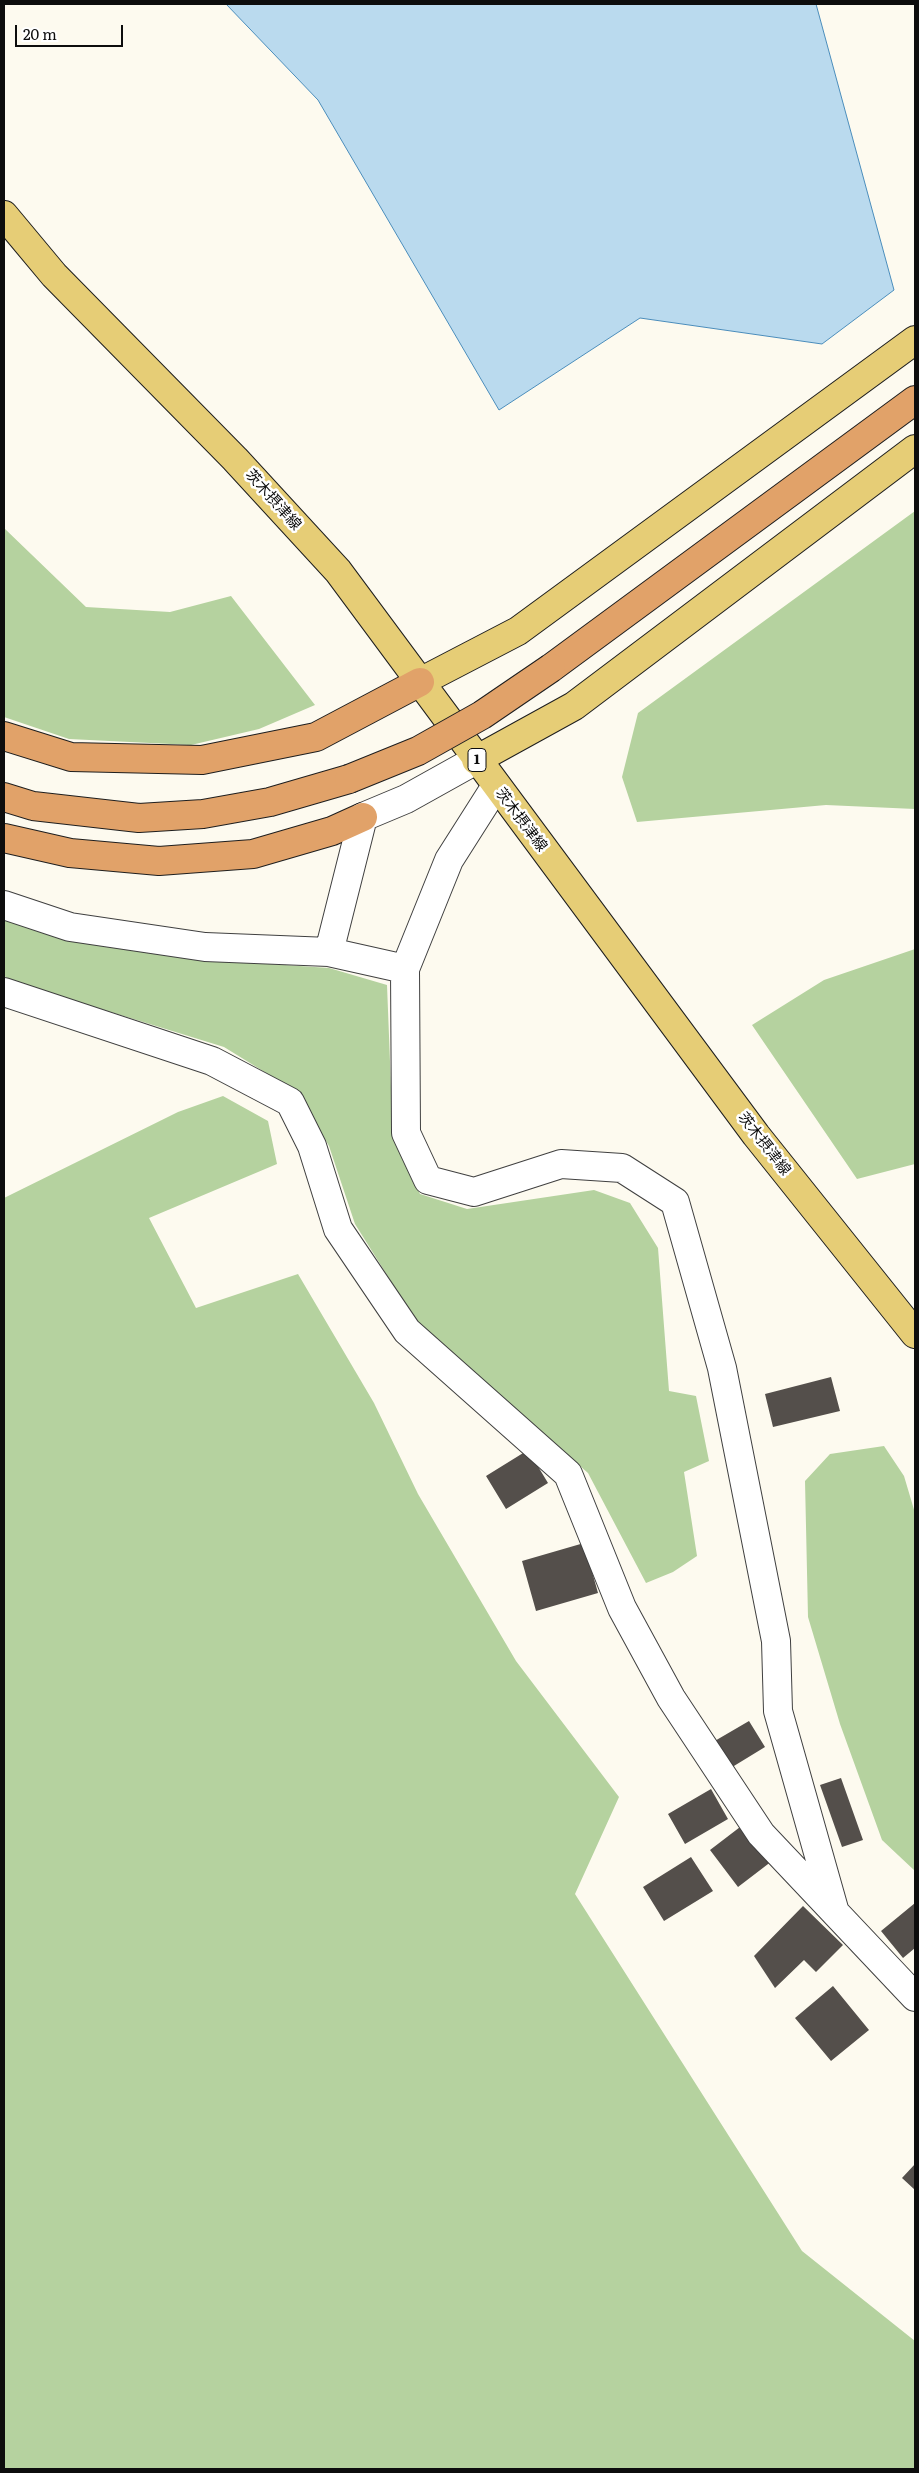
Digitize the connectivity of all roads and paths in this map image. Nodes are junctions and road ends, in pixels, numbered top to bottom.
1 (4, 215) edge
2 (915, 340) edge
3 (915, 400) edge
4 (915, 449) edge
5 (420, 682) junction
6 (4, 736) edge
7 (476, 760) junction
8 (496, 786) junction
9 (4, 797) edge
10 (363, 817) junction
11 (4, 838) edge
12 (4, 905) edge
13 (329, 952) junction
14 (405, 969) junction
15 (4, 992) edge
16 (915, 1334) edge
17 (835, 1913) junction
18 (915, 1997) edge

1 - 5 main road, 茨木摂津線 / 1
2 - 5 main road
3 - 9 highway, bridge
4 - 7 main road
5 - 6 highway
5 - 7 main road, 茨木摂津線 / 1
7 - 8 main road, 茨木摂津線 / 1
7 - 10 street
8 - 14 street
8 - 16 main road, 茨木摂津線 / 1
10 - 11 highway
10 - 13 street
12 - 13 street
13 - 14 street
14 - 17 street
15 - 17 street
17 - 18 street

